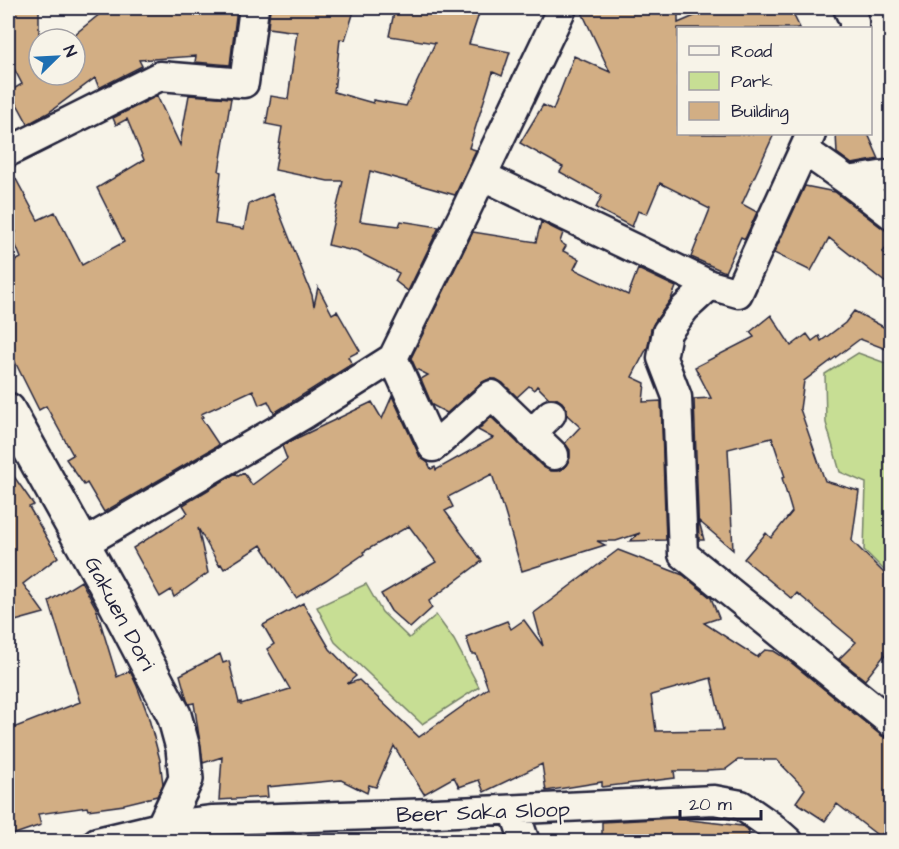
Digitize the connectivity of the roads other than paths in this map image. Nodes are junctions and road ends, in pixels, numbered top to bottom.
1 (254, 8) edge
2 (562, 8) edge
3 (848, 8) edge
4 (854, 27) edge
5 (809, 138) edge
6 (8, 152) edge
7 (891, 174) edge
8 (483, 176) junction
9 (848, 180) junction
10 (891, 215) edge
11 (710, 285) junction
12 (393, 358) junction
13 (8, 410) edge
14 (554, 455) dead end
15 (83, 544) junction
16 (891, 723) edge
17 (514, 810) junction
18 (170, 836) edge
19 (97, 842) edge
20 (525, 842) edge
21 (789, 842) edge

1 - 6 street
2 - 8 street
3 - 4 street
5 - 9 street
5 - 11 street
7 - 9 street
8 - 11 street
8 - 12 street
9 - 10 street
11 - 16 street
12 - 14 street
12 - 15 street
13 - 15 street, Gakuen Dori
15 - 18 street, Gakuen Dori
17 - 18 street, Beer Saka Sloop
17 - 20 street
17 - 21 street, Beer Saka Sloop
18 - 19 street, Beer Saka Sloop

